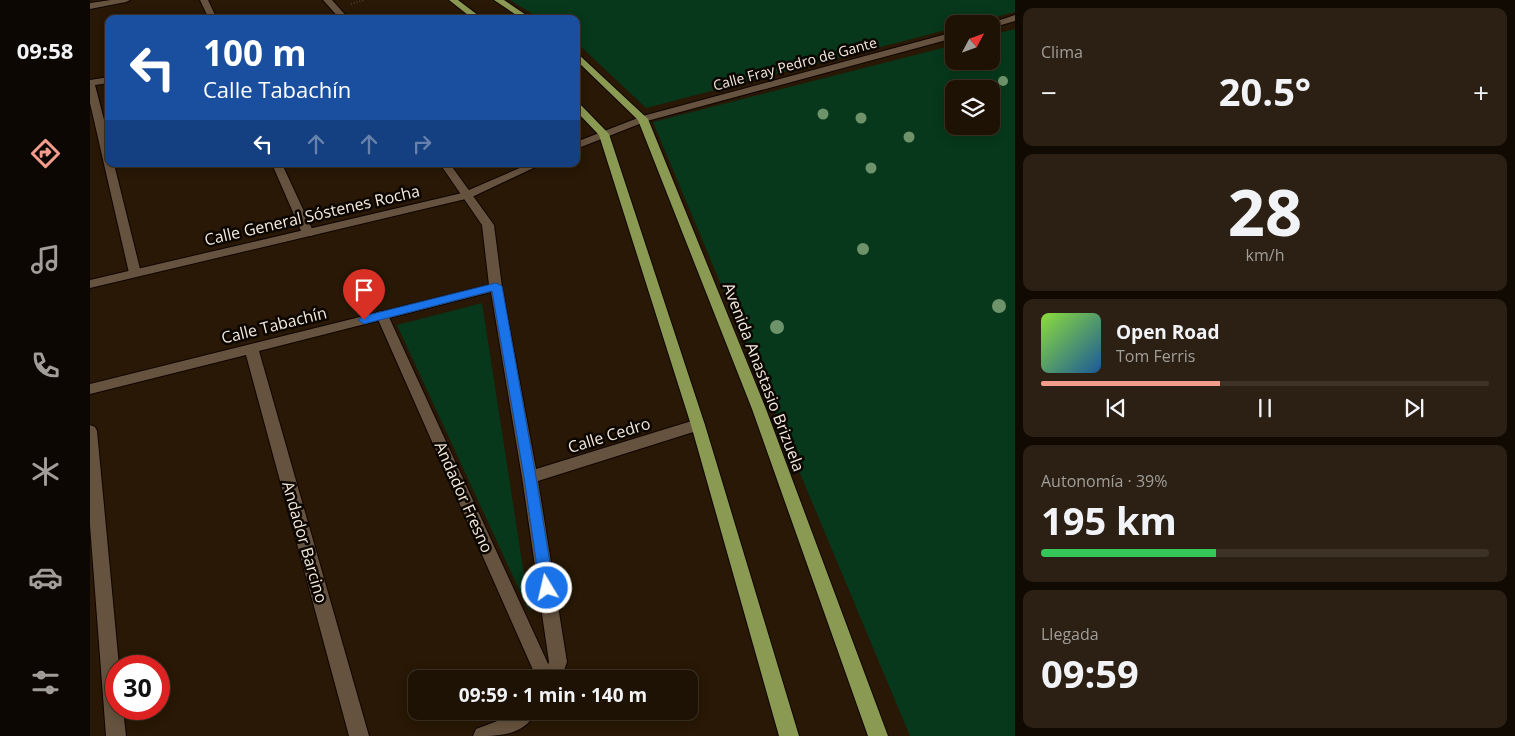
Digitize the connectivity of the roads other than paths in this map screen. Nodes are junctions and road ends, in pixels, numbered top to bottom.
1 (126, 0) edge
2 (204, 0) edge
3 (328, 0) edge
4 (453, 0) edge
5 (498, 0) edge
6 (90, 6) edge
7 (210, 15) edge
8 (341, 15) edge
9 (474, 15) edge
10 (522, 15) edge
11 (1015, 18) edge
12 (1000, 22) edge
13 (945, 37) edge
14 (580, 59) edge
15 (105, 81) edge
16 (90, 83) edge
17 (580, 109) edge
18 (643, 119) junction
19 (604, 134) junction
20 (580, 144) edge
21 (105, 146) edge
22 (110, 167) edge
23 (279, 167) edge
24 (447, 167) edge
25 (530, 167) edge
26 (466, 196) junction
27 (308, 232) junction
28 (135, 273) junction
29 (90, 284) edge
30 (496, 286) junction
31 (382, 315) junction
32 (251, 348) junction
33 (90, 389) edge
34 (698, 425) junction
35 (90, 431) edge
36 (530, 477) junction
37 (542, 670) edge
38 (555, 670) edge
39 (520, 720) edge
40 (116, 736) edge
41 (359, 736) edge
42 (483, 736) edge
43 (789, 736) edge
44 (878, 736) edge

1 - 6 street
2 - 7 street
3 - 8 street
4 - 9 main road
5 - 10 main road
11 - 12 street
13 - 18 street, Calle Fray Pedro de Gante
14 - 18 main road, Avenida Anastasio Brizuela
15 - 16 street
16 - 21 street
17 - 19 main road
18 - 19 street
18 - 44 main road, Avenida Anastasio Brizuela
19 - 20 street
19 - 34 main road
22 - 28 street
23 - 27 street
24 - 26 street
25 - 26 street, Calle General Sóstenes Rocha
26 - 27 street, Calle General Sóstenes Rocha
26 - 30 street
27 - 28 street, Calle General Sóstenes Rocha
28 - 29 street, Calle General Sóstenes Rocha
30 - 31 street, Calle Tabachín
30 - 36 street
31 - 32 street, Calle Tabachín
31 - 37 street, Andador Fresno
32 - 33 street, Calle Tabachín
32 - 41 street, Andador Barcino
34 - 36 street, Calle Cedro
34 - 43 main road
35 - 40 street
36 - 38 street
39 - 42 street

